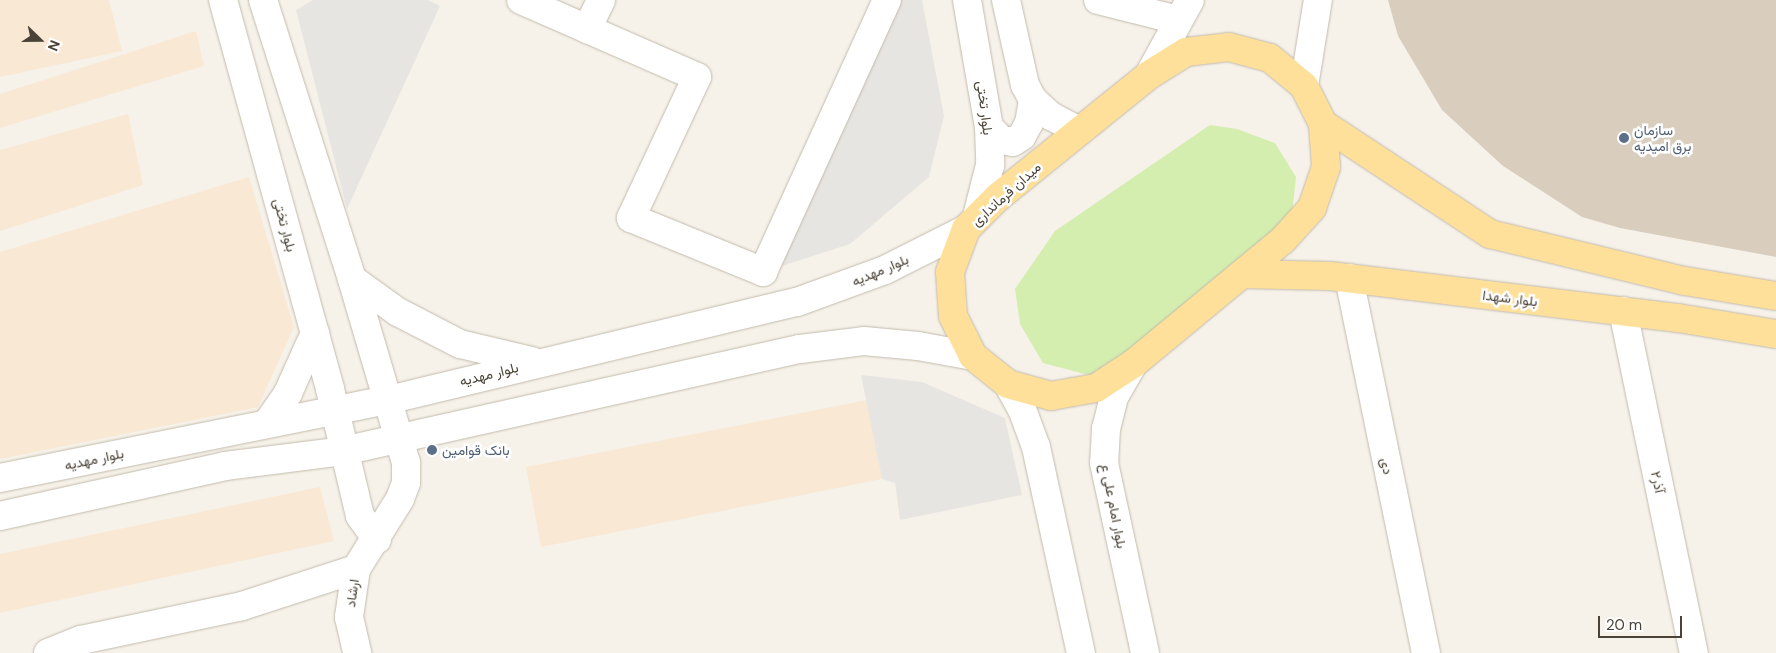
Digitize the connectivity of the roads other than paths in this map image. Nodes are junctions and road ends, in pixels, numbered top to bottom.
1 (223, 0) edge
2 (263, 0) edge
3 (521, 0) edge
4 (601, 0) edge
5 (888, 0) edge
6 (967, 0) edge
7 (1006, 0) edge
8 (1098, 0) edge
9 (1318, 0) edge
10 (1184, 10) edge
11 (587, 29) junction
12 (1149, 74) junction
13 (1304, 86) junction
14 (1032, 100) junction
15 (1323, 124) junction
16 (989, 127) junction
17 (1079, 131) junction
18 (972, 223) junction
19 (1242, 274) junction
20 (352, 278) junction
21 (1349, 278) junction
22 (1776, 296) edge
23 (1623, 311) junction
24 (315, 332) junction
25 (1776, 334) edge
26 (973, 356) junction
27 (536, 362) junction
28 (1133, 364) junction
29 (1008, 384) junction
30 (388, 400) junction
31 (335, 409) junction
32 (268, 422) junction
33 (397, 438) junction
34 (344, 451) junction
35 (0, 478) edge
36 (0, 516) edge
37 (377, 539) junction
38 (356, 569) junction
39 (48, 653) edge
40 (357, 653) edge
41 (1080, 653) edge
42 (1145, 653) edge
43 (1426, 653) edge
44 (1694, 653) edge

1 - 24 street, بلوار تختی
2 - 20 street
3 - 11 street
4 - 11 street
5 - 11 street
6 - 16 street, بلوار تختی
7 - 14 street
8 - 10 street
9 - 13 street
10 - 12 street
12 - 13 main road, میدان فرمانداری
12 - 17 main road, میدان فرمانداری
13 - 15 main road, میدان فرمانداری
14 - 16 street
14 - 17 street
15 - 19 main road, میدان فرمانداری
15 - 22 main road
16 - 18 street, بلوار تختی
17 - 18 main road, میدان فرمانداری
18 - 26 main road, میدان فرمانداری
18 - 27 street, بلوار مهدیه
19 - 21 main road, بلوار شهدا
19 - 28 main road, میدان فرمانداری
20 - 27 street
20 - 30 street
21 - 23 main road, بلوار شهدا
21 - 43 street, دی
23 - 25 main road, بلوار شهدا
23 - 44 street, آذر۲
24 - 31 street, بلوار تختی
24 - 32 street
26 - 29 main road, میدان فرمانداری
26 - 33 street
27 - 30 street, بلوار مهدیه
28 - 29 main road, میدان فرمانداری
28 - 42 street, بلوار امام علی ع
29 - 41 street
30 - 31 street, بلوار مهدیه
30 - 33 street
31 - 32 street, بلوار مهدیه
31 - 34 street, بلوار تختی
32 - 35 street, بلوار مهدیه
33 - 34 street
33 - 37 street, ارشاد
34 - 36 street
34 - 37 street
37 - 38 street, ارشاد
38 - 39 street
38 - 40 street, ارشاد

